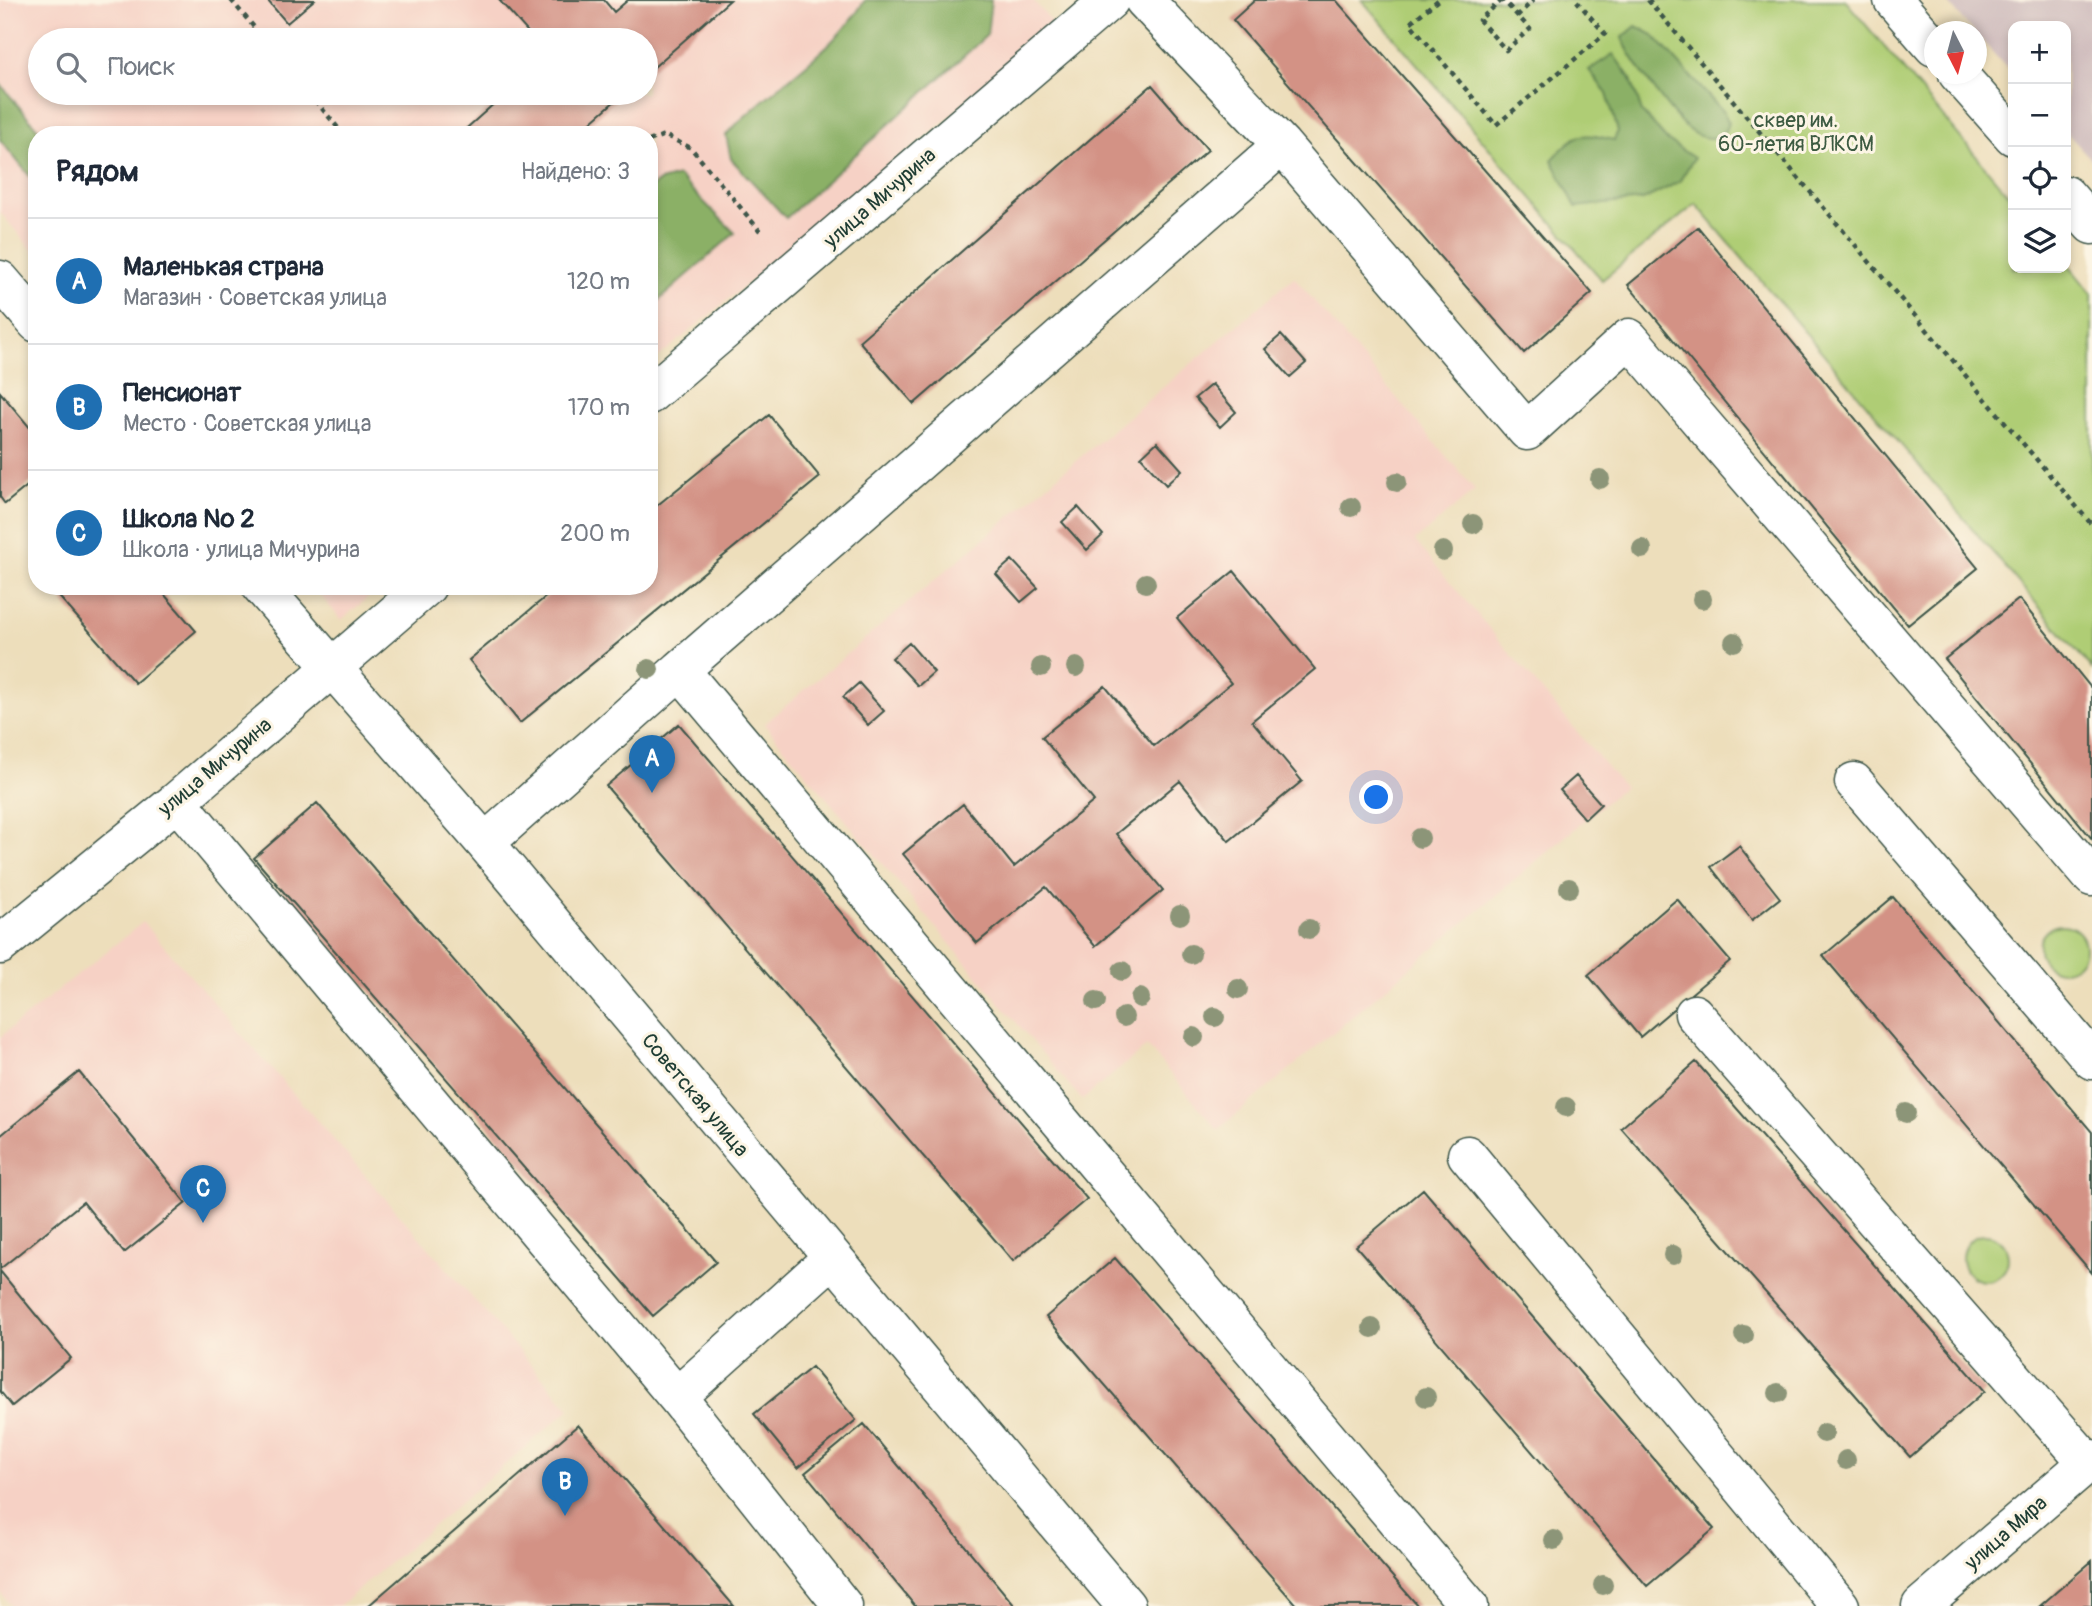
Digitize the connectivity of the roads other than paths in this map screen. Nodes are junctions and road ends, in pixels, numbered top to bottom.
1 (1110, 0) edge
2 (1144, 0) edge
3 (1893, 0) edge
4 (1924, 36) edge
5 (1967, 84) edge
6 (2008, 130) edge
7 (1282, 145) junction
8 (2071, 201) edge
9 (2092, 225) edge
10 (0, 280) edge
11 (28, 313) edge
12 (658, 387) edge
13 (269, 595) edge
14 (416, 595) edge
15 (331, 668) junction
16 (680, 670) junction
17 (1854, 782) dead end
18 (177, 801) junction
19 (485, 843) junction
20 (2092, 877) edge
21 (0, 945) edge
22 (1694, 1014) dead end
23 (2092, 1060) edge
24 (1467, 1156) dead end
25 (832, 1258) junction
26 (677, 1396) junction
27 (2090, 1461) edge
28 (843, 1606) edge
29 (1126, 1606) edge
30 (1469, 1606) edge
31 (1840, 1606) edge
32 (1921, 1606) edge

1 - 12 street, улица Мичурина
2 - 7 street
3 - 4 street
5 - 6 street
7 - 16 street
7 - 20 street
8 - 9 street
10 - 11 street
13 - 15 street, Советская улица
14 - 15 street, улица Мичурина
15 - 18 street, улица Мичурина
15 - 19 street, Советская улица
16 - 19 street
16 - 30 street
17 - 23 street
18 - 21 street, улица Мичурина
18 - 26 street
19 - 25 street, Советская улица
22 - 27 street
24 - 31 street
25 - 26 street
25 - 29 street, Советская улица
26 - 28 street
27 - 32 street, улица Мира

